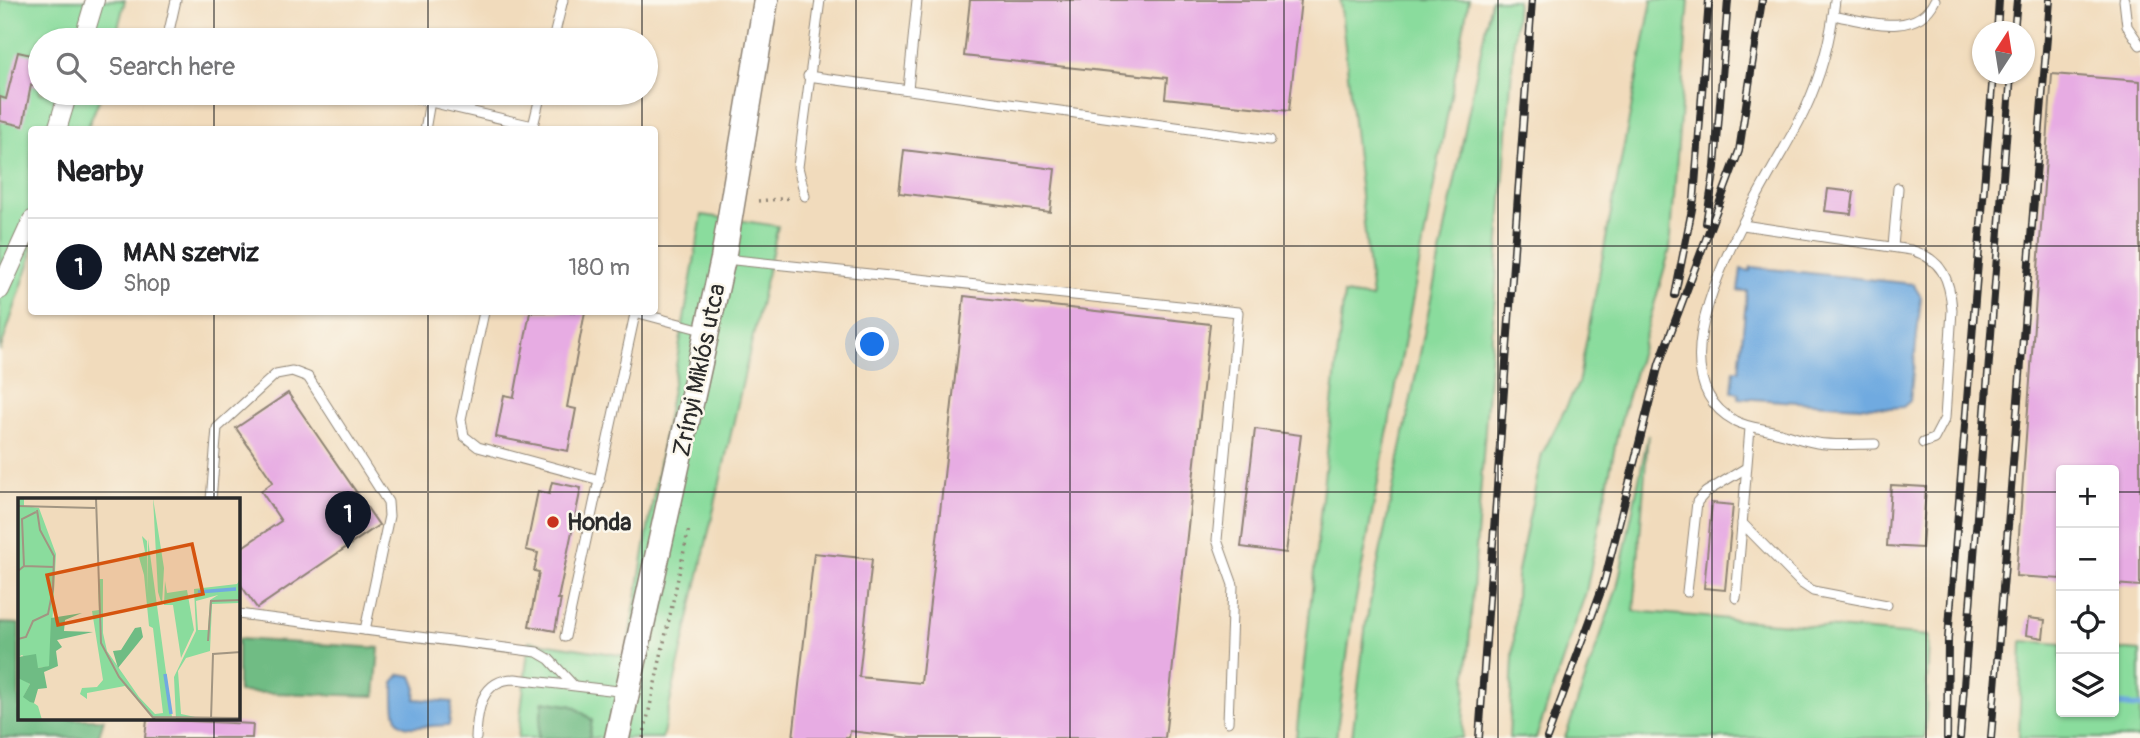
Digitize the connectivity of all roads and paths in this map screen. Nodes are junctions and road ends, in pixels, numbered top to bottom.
1 (95, 0) edge
2 (176, 0) edge
3 (563, 0) edge
4 (766, 0) edge
5 (820, 0) edge
6 (917, 0) edge
7 (1835, 0) edge
8 (1935, 0) edge
9 (2124, 0) edge
10 (1833, 15) junction
11 (87, 28) edge
12 (170, 28) edge
13 (556, 28) edge
14 (2140, 45) edge
15 (808, 76) junction
16 (908, 89) junction
17 (64, 105) edge
18 (429, 105) edge
19 (446, 105) edge
20 (538, 105) edge
21 (58, 126) edge
22 (426, 126) edge
23 (533, 126) edge
24 (533, 126) edge
25 (1270, 140) dead end
26 (1898, 188) dead end
27 (805, 196) joint
28 (758, 201) dead end
29 (1743, 225) junction
30 (28, 229) edge
31 (1893, 247) junction
32 (723, 258) junction
33 (0, 290) edge
34 (483, 315) edge
35 (635, 315) edge
36 (643, 315) edge
37 (708, 332) junction
38 (1750, 428) junction
39 (1923, 443) dead end
40 (1875, 444) dead end
41 (1746, 468) junction
42 (600, 480) junction
43 (211, 498) edge
44 (1742, 523) junction
45 (1687, 592) dead end
46 (1736, 598) dead end
47 (1887, 605) dead end
48 (240, 614) edge
49 (365, 630) junction
50 (565, 637) dead end
51 (573, 685) junction
52 (628, 692) junction
53 (1228, 722) dead end
54 (476, 738) edge
55 (617, 738) edge

1 - 11 street
2 - 12 lane
3 - 13 lane
4 - 32 main road, Zrínyi Miklós utca
5 - 15 lane
6 - 16 lane
7 - 10 lane
8 - 10 lane
9 - 14 lane
10 - 29 lane
15 - 16 lane
15 - 27 lane
16 - 25 lane
17 - 21 street
18 - 22 lane
19 - 23 lane
20 - 24 lane
26 - 31 lane
27 - 28 path
29 - 31 lane
29 - 38 lane
30 - 33 street
31 - 39 lane
32 - 37 main road, Zrínyi Miklós utca
32 - 53 lane
34 - 42 lane
35 - 42 lane
36 - 37 lane
37 - 52 main road, Zrínyi Miklós utca
38 - 40 lane
38 - 41 lane
41 - 44 lane
41 - 45 lane
42 - 50 lane
43 - 49 lane
44 - 46 lane
44 - 47 lane
48 - 49 lane
49 - 51 lane
51 - 52 lane
51 - 54 lane
52 - 55 main road, Zrínyi Miklós utca

